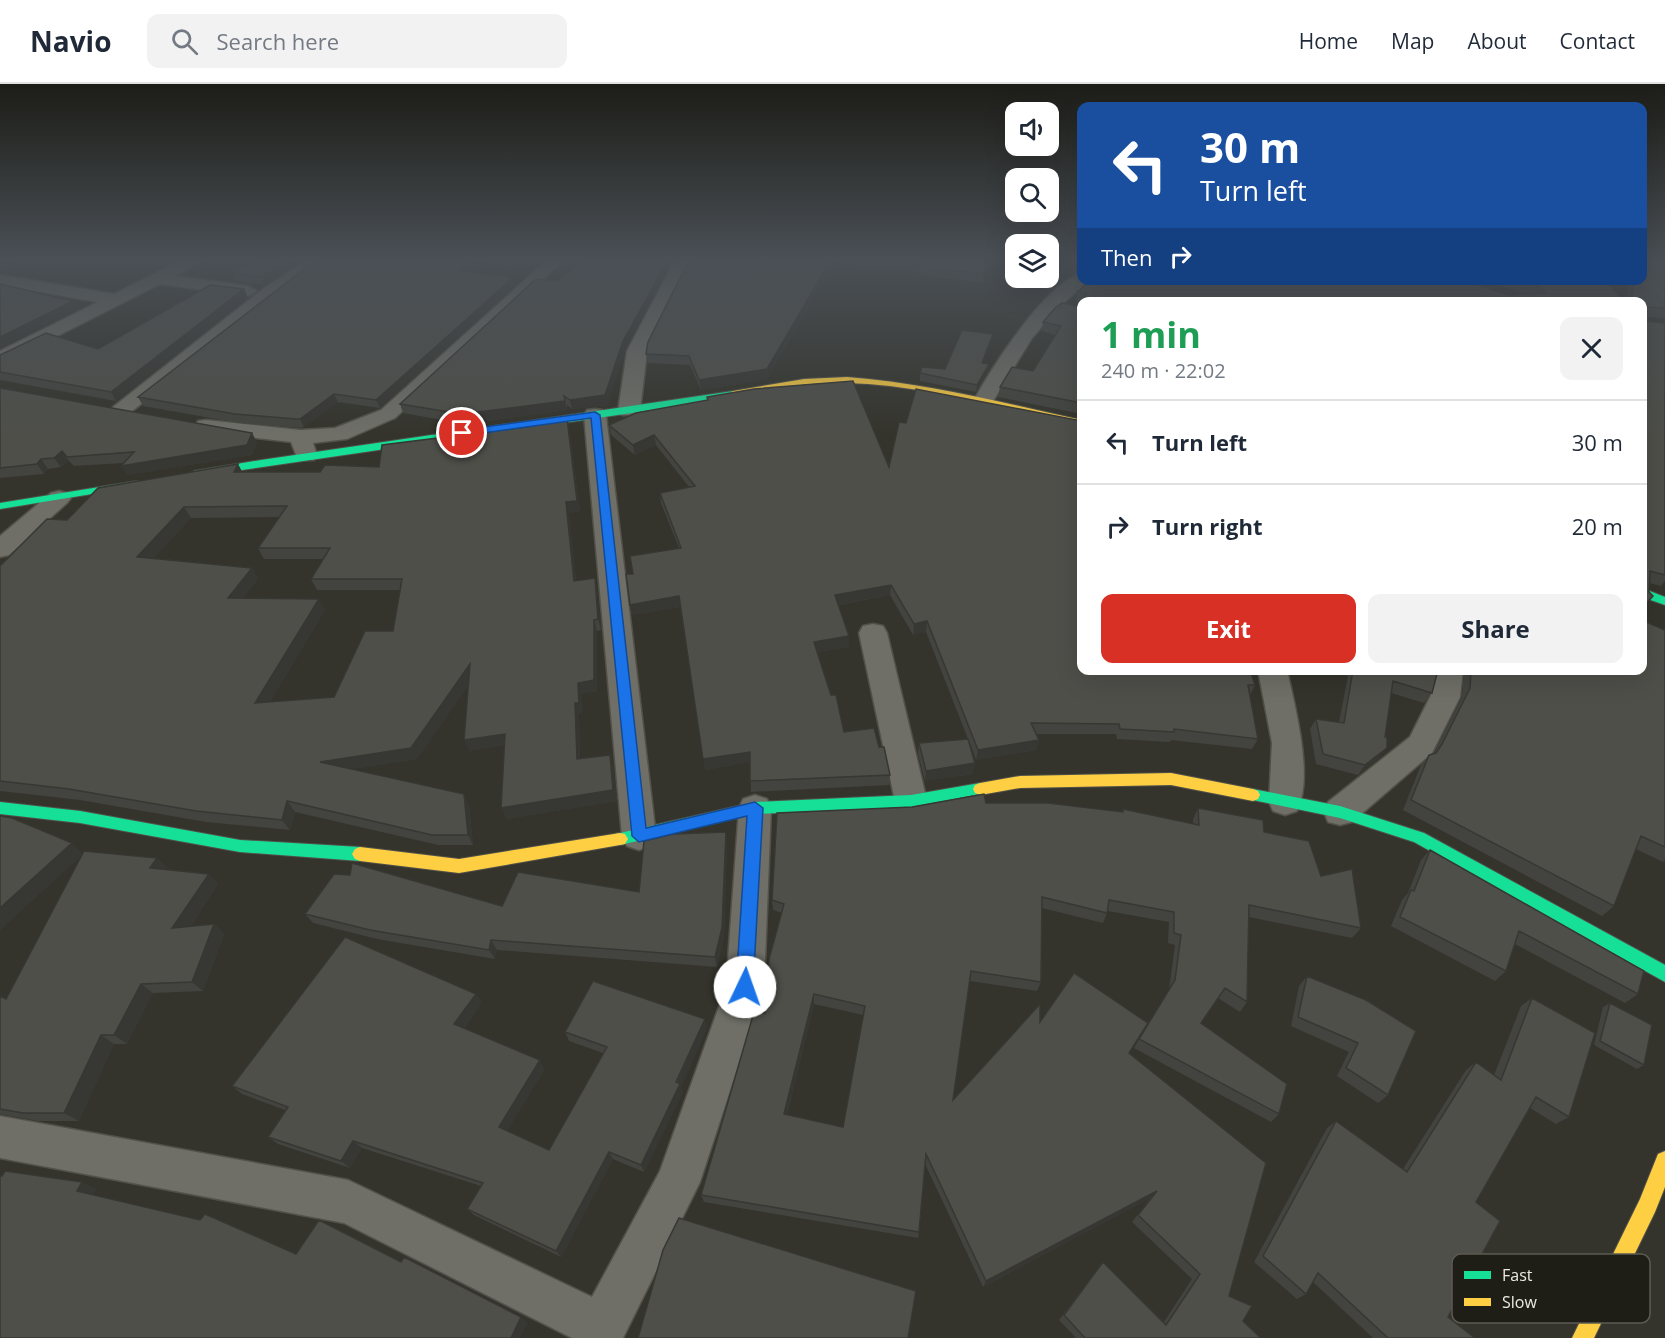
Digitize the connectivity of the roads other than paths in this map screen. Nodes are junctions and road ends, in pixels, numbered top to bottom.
1 (81, 319) edge
2 (237, 319) edge
3 (492, 319) edge
4 (653, 319) edge
5 (1036, 319) edge
6 (0, 359) edge
7 (983, 402) junction
8 (98, 407) edge
9 (120, 411) junction
10 (628, 411) junction
11 (142, 415) edge
12 (595, 415) junction
13 (185, 422) edge
14 (1077, 422) edge
15 (303, 446) junction
16 (177, 477) edge
17 (153, 482) edge
18 (59, 498) junction
19 (0, 506) edge
20 (0, 549) edge
21 (1647, 594) edge
22 (1665, 601) edge
23 (873, 633) dead end
24 (1273, 675) edge
25 (1448, 675) edge
26 (911, 801) junction
27 (1285, 802) junction
28 (0, 808) edge
29 (755, 808) junction
30 (1340, 812) junction
31 (639, 836) junction
32 (1665, 974) edge
33 (0, 1137) edge
34 (1665, 1161) edge
35 (1656, 1211) edge
36 (1631, 1254) edge
37 (1592, 1323) edge
38 (600, 1333) edge
39 (1583, 1338) edge

1 - 6 street
2 - 9 street
3 - 15 street
4 - 10 street
5 - 7 street
7 - 10 street
7 - 14 street
8 - 9 street
9 - 11 street
10 - 12 street
12 - 15 street
12 - 31 street
13 - 15 street
15 - 16 street
17 - 18 street
18 - 19 street
18 - 20 street
21 - 22 street
23 - 26 street
24 - 27 street
25 - 30 street
26 - 27 street
26 - 29 street
27 - 30 street
28 - 31 street
29 - 31 street
29 - 38 street
30 - 32 street
33 - 38 street
34 - 35 street
35 - 36 street
37 - 39 street

